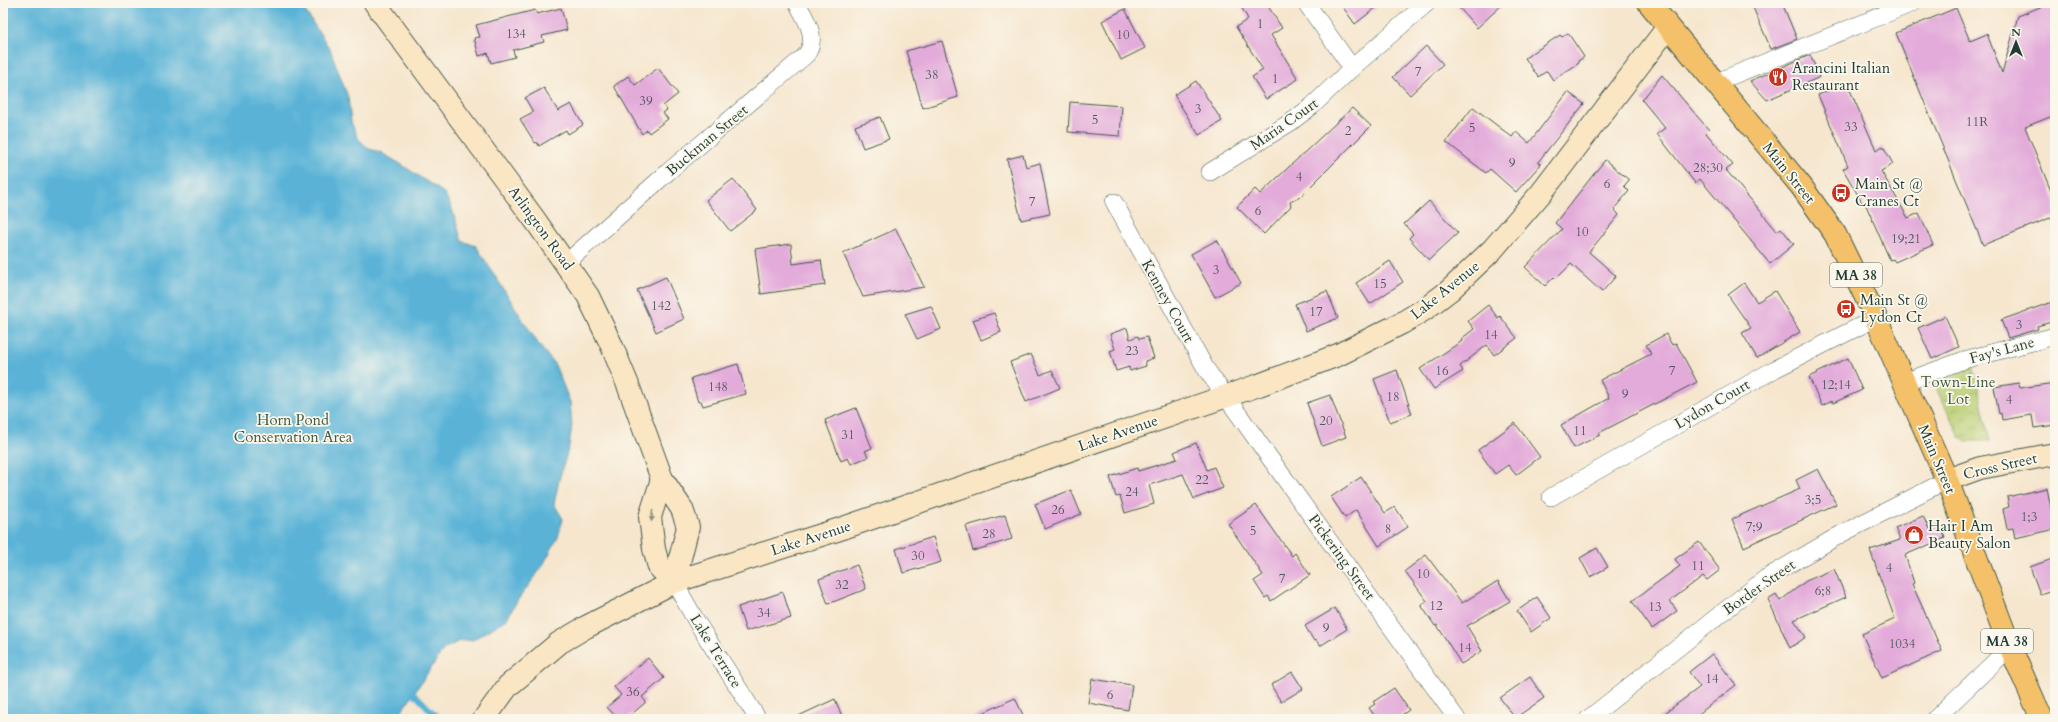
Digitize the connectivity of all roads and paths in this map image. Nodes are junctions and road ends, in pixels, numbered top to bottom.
1 (374, 3) edge
2 (797, 3) edge
3 (1306, 3) edge
4 (1427, 3) edge
5 (1649, 3) edge
6 (1913, 3) edge
7 (1668, 27) junction
8 (1352, 68) junction
9 (1714, 83) junction
10 (1210, 172) dead end
11 (1114, 202) dead end
12 (566, 263) junction
13 (1876, 318) junction
14 (2055, 336) edge
15 (1904, 382) junction
16 (1227, 396) junction
17 (2055, 454) edge
18 (662, 479) junction
19 (1947, 480) junction
20 (1551, 497) dead end
21 (674, 582) junction
22 (2010, 648) junction
23 (484, 719) edge
24 (758, 719) edge
25 (1457, 719) edge
26 (1588, 719) edge
27 (1935, 719) edge
28 (2042, 719) edge

1 - 12 street, Arlington Road
2 - 12 street, Buckman Street
3 - 8 street
4 - 8 street, Maria Court
5 - 7 main road, Main Street / MA 38
6 - 9 street
7 - 9 main road, Main Street / MA 38
7 - 16 street, Lake Avenue
8 - 10 street, Maria Court
9 - 13 main road, Main Street / MA 38
11 - 16 street, Kenney Court
12 - 18 street, Arlington Road
13 - 15 main road, Main Street / MA 38
13 - 20 street, Lydon Court
14 - 15 street, Fay's Lane
15 - 19 main road, Main Street / MA 38
16 - 21 street, Lake Avenue
16 - 25 street, Pickering Street
17 - 19 street, Cross Street
18 - 21 street, Arlington Road
18 -> 21 street
19 - 22 main road, Main Street / MA 38
19 - 26 street, Border Street
21 - 23 street, Lake Avenue
21 - 24 street, Lake Terrace
22 - 27 street
22 - 28 main road, Main Street / MA 38

